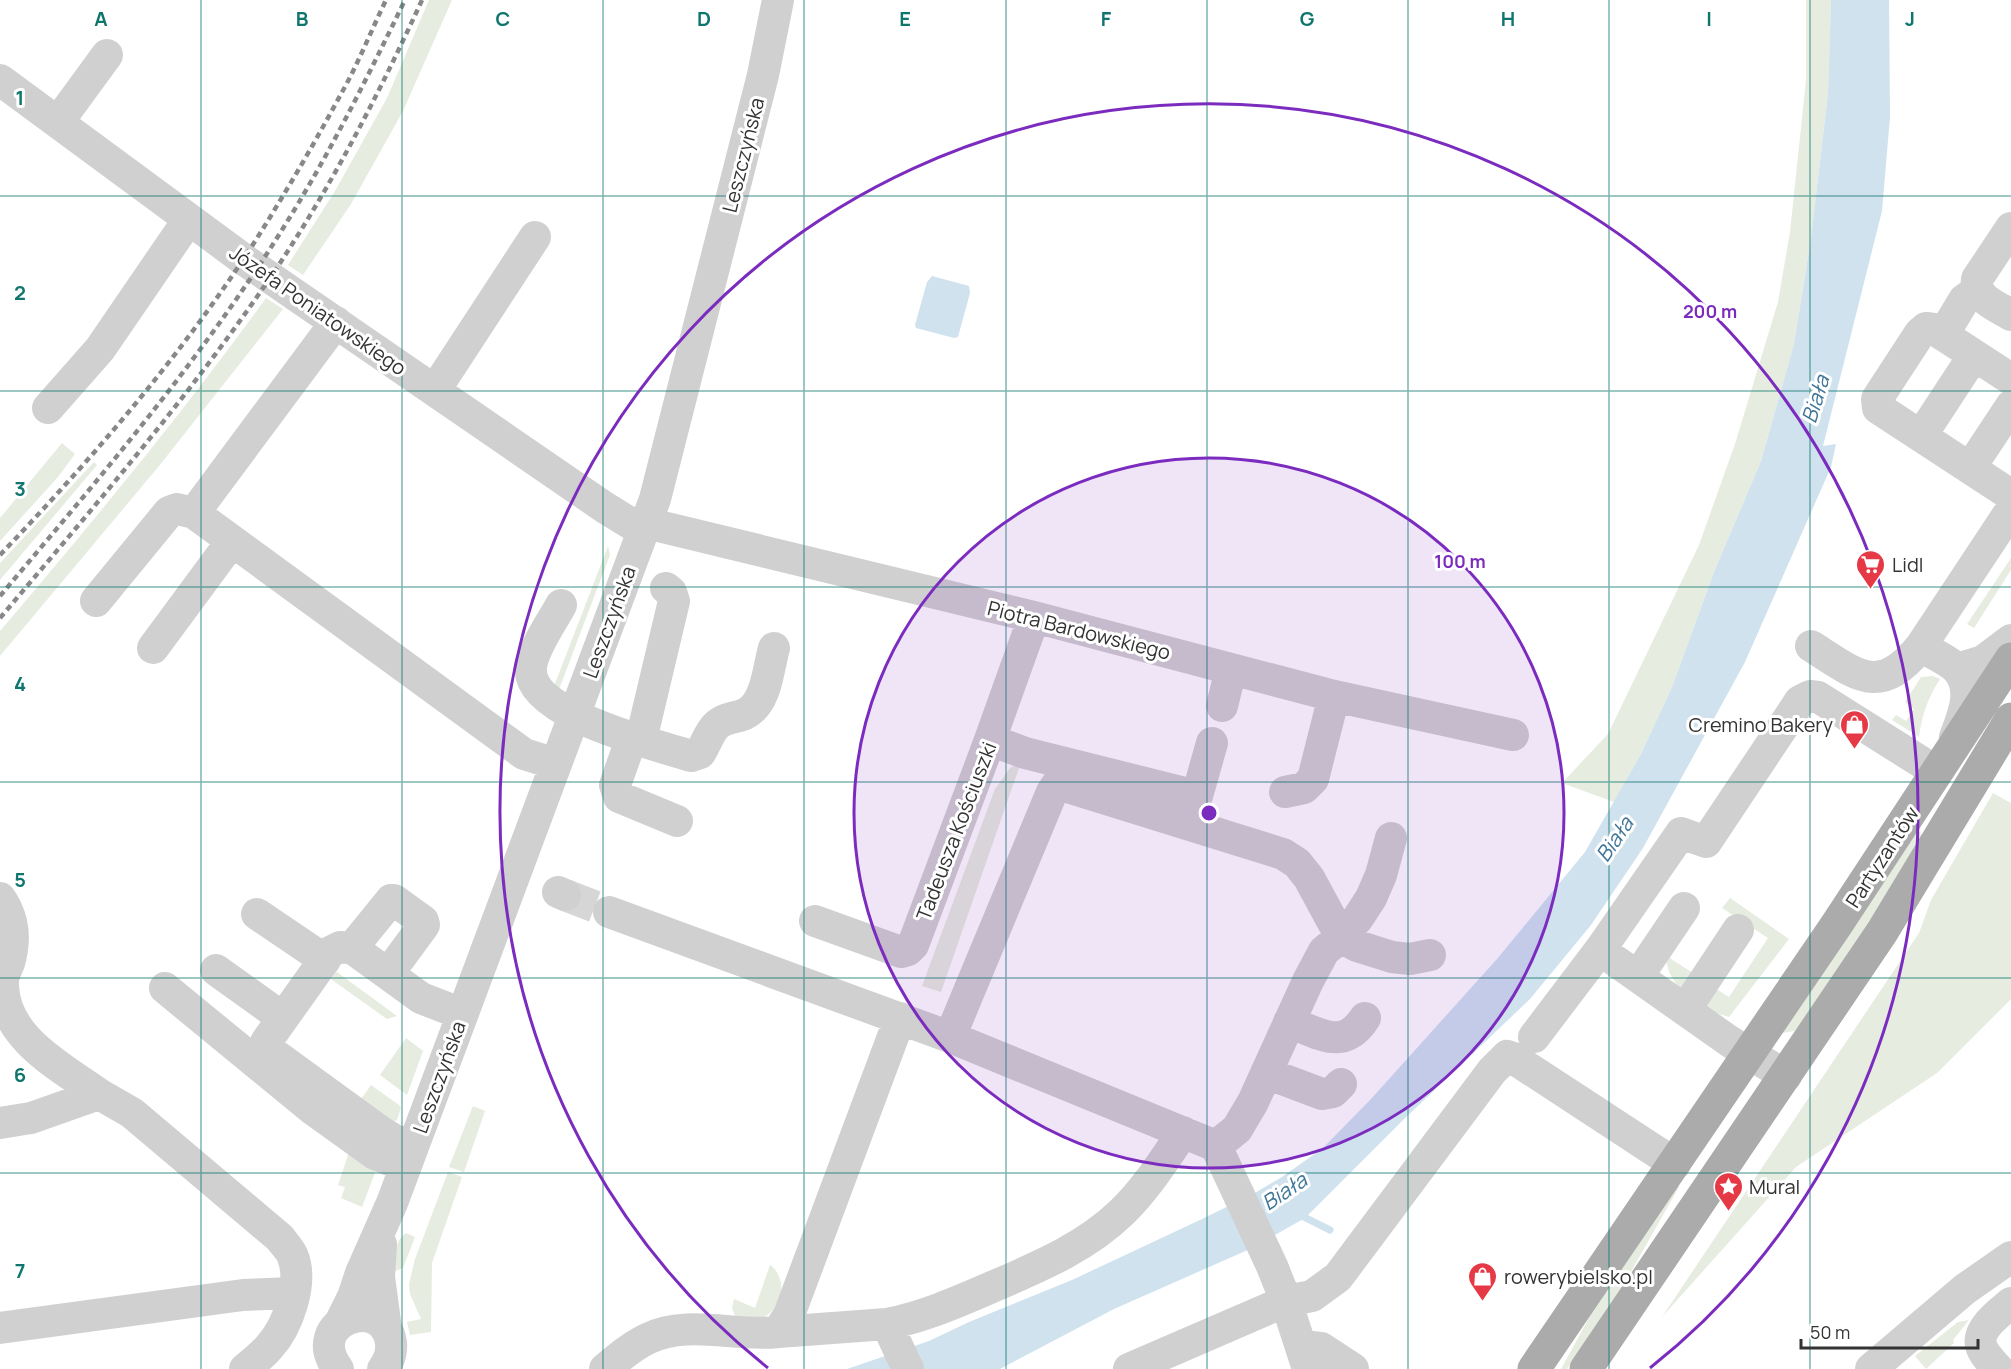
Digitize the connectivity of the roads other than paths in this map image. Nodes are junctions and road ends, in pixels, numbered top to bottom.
1 (778, 0) edge
2 (107, 55) dead end
3 (0, 80) edge
4 (58, 122) junction
5 (189, 219) junction
6 (2011, 228) edge
7 (535, 237) dead end
8 (1977, 291) junction
9 (2011, 315) edge
10 (336, 322) junction
11 (1943, 334) junction
12 (1974, 355) junction
13 (2011, 379) edge
14 (435, 390) junction
15 (2011, 406) edge
16 (48, 408) dead end
17 (1921, 436) junction
18 (1970, 468) junction
19 (2011, 495) edge
20 (2011, 510) edge
21 (194, 513) junction
22 (645, 527) junction
23 (232, 541) junction
24 (666, 588) dead end
25 (96, 601) dead end
26 (561, 605) dead end
27 (1034, 617) junction
28 (2011, 640) edge
29 (1811, 646) dead end
30 (1921, 646) junction
31 (153, 648) dead end
32 (774, 648) dead end
33 (2011, 659) edge
34 (1231, 669) junction
35 (1957, 669) junction
36 (1334, 696) junction
37 (1222, 706) dead end
38 (574, 716) junction
39 (2011, 718) edge
40 (1513, 735) dead end
41 (637, 738) junction
42 (990, 740) junction
43 (1212, 743) dead end
44 (556, 764) junction
45 (1941, 766) junction
46 (1285, 792) dead end
47 (677, 821) dead end
48 (1391, 838) dead end
49 (0, 898) edge
50 (1684, 908) dead end
51 (609, 912) tunnel mouth
52 (257, 914) dead end
53 (815, 921) dead end
54 (1738, 930) dead end
55 (1341, 937) junction
56 (1600, 951) junction
57 (338, 954) junction
58 (1430, 956) dead end
59 (216, 970) dead end
60 (388, 974) junction
61 (1638, 976) junction
62 (165, 988) dead end
63 (1685, 1010) junction
64 (462, 1014) junction
65 (283, 1018) junction
66 (900, 1018) junction
67 (1365, 1018) dead end
68 (1289, 1022) junction
69 (950, 1037) junction
70 (1534, 1037) dead end
71 (1751, 1053) junction
72 (1266, 1073) junction
73 (1786, 1076) junction
74 (1341, 1084) dead end
75 (99, 1094) junction
76 (0, 1123) edge
77 (1183, 1132) junction
78 (1216, 1146) junction
79 (409, 1156) junction
80 (1675, 1164) junction
81 (383, 1225) junction
82 (2011, 1257) edge
83 (294, 1293) junction
84 (1286, 1301) junction
85 (2011, 1303) edge
86 (0, 1328) edge
87 (778, 1332) junction
88 (898, 1347) edge
89 (331, 1353) edge
90 (387, 1356) edge
91 (1304, 1358) edge
92 (1887, 1364) edge
93 (245, 1369) edge
94 (605, 1369) edge
95 (1129, 1369) edge
96 (1353, 1369) edge
97 (1534, 1369) edge
98 (1586, 1369) edge
99 (1998, 1369) edge

1 - 22 street, Leszczyńska
2 - 4 street
3 - 4 street, Józefa Poniatowskiego
4 - 5 street, Józefa Poniatowskiego
5 - 10 street, Józefa Poniatowskiego
5 - 16 street
6 - 8 street
7 - 14 street
8 - 9 street
8 - 11 street
10 - 14 street, Józefa Poniatowskiego
10 - 21 street
11 - 12 street
11 - 17 street
12 - 13 street
12 - 17 street
14 - 22 street, Józefa Poniatowskiego
15 - 18 street
17 - 18 street
18 - 19 street
20 - 30 street
21 - 23 street
21 - 25 street
22 - 27 street, Piotra Bardowskiego
22 - 38 street, Leszczyńska
23 - 31 street
23 - 44 street
24 - 41 street
26 - 38 street
27 - 34 street, Piotra Bardowskiego
27 - 42 street, Tadeusza Kościuszki
28 - 35 street
29 - 30 street
30 - 35 street
32 - 41 street
33 - 45 main road, Partyzantów
34 - 36 street, Piotra Bardowskiego
34 - 37 street
35 - 45 street
36 - 40 street, Piotra Bardowskiego
36 - 46 street
38 - 41 street
38 - 44 street, Leszczyńska
39 - 73 main road, Partyzantów
41 - 47 street
42 - 43 street
42 - 53 street, Tadeusza Kościuszki
44 - 64 street, Leszczyńska
45 - 56 street
45 - 71 main road, Partyzantów
48 - 55 street
49 - 75 street
50 - 61 street
51 - 66 street
52 - 57 street
54 - 63 street
55 - 58 street
55 - 68 street
55 - 69 street
56 - 61 street
56 - 70 street
57 - 60 street
57 - 60 street
57 - 65 street
59 - 65 street
60 - 64 street
61 - 63 street
62 - 79 street
63 - 71 street
64 - 79 street, Leszczyńska
65 - 79 street
66 - 69 street
66 - 87 street
67 - 68 street
68 - 72 street
69 - 77 street
71 - 73 street
71 - 80 main road, Partyzantów
72 - 74 street
72 - 78 street
73 - 98 main road, Partyzantów
75 - 76 street
75 - 83 street
77 - 78 street
77 - 88 street
78 - 84 street
79 - 81 street, Leszczyńska
80 - 84 street
80 - 97 main road, Partyzantów
81 - 89 street, Leszczyńska
81 - 90 street, Leszczyńska
82 - 92 street
83 - 86 street
83 - 93 street
84 - 91 street
84 - 95 street
85 - 99 street
87 - 88 street
87 - 94 street
89 - 90 street
91 - 96 street

